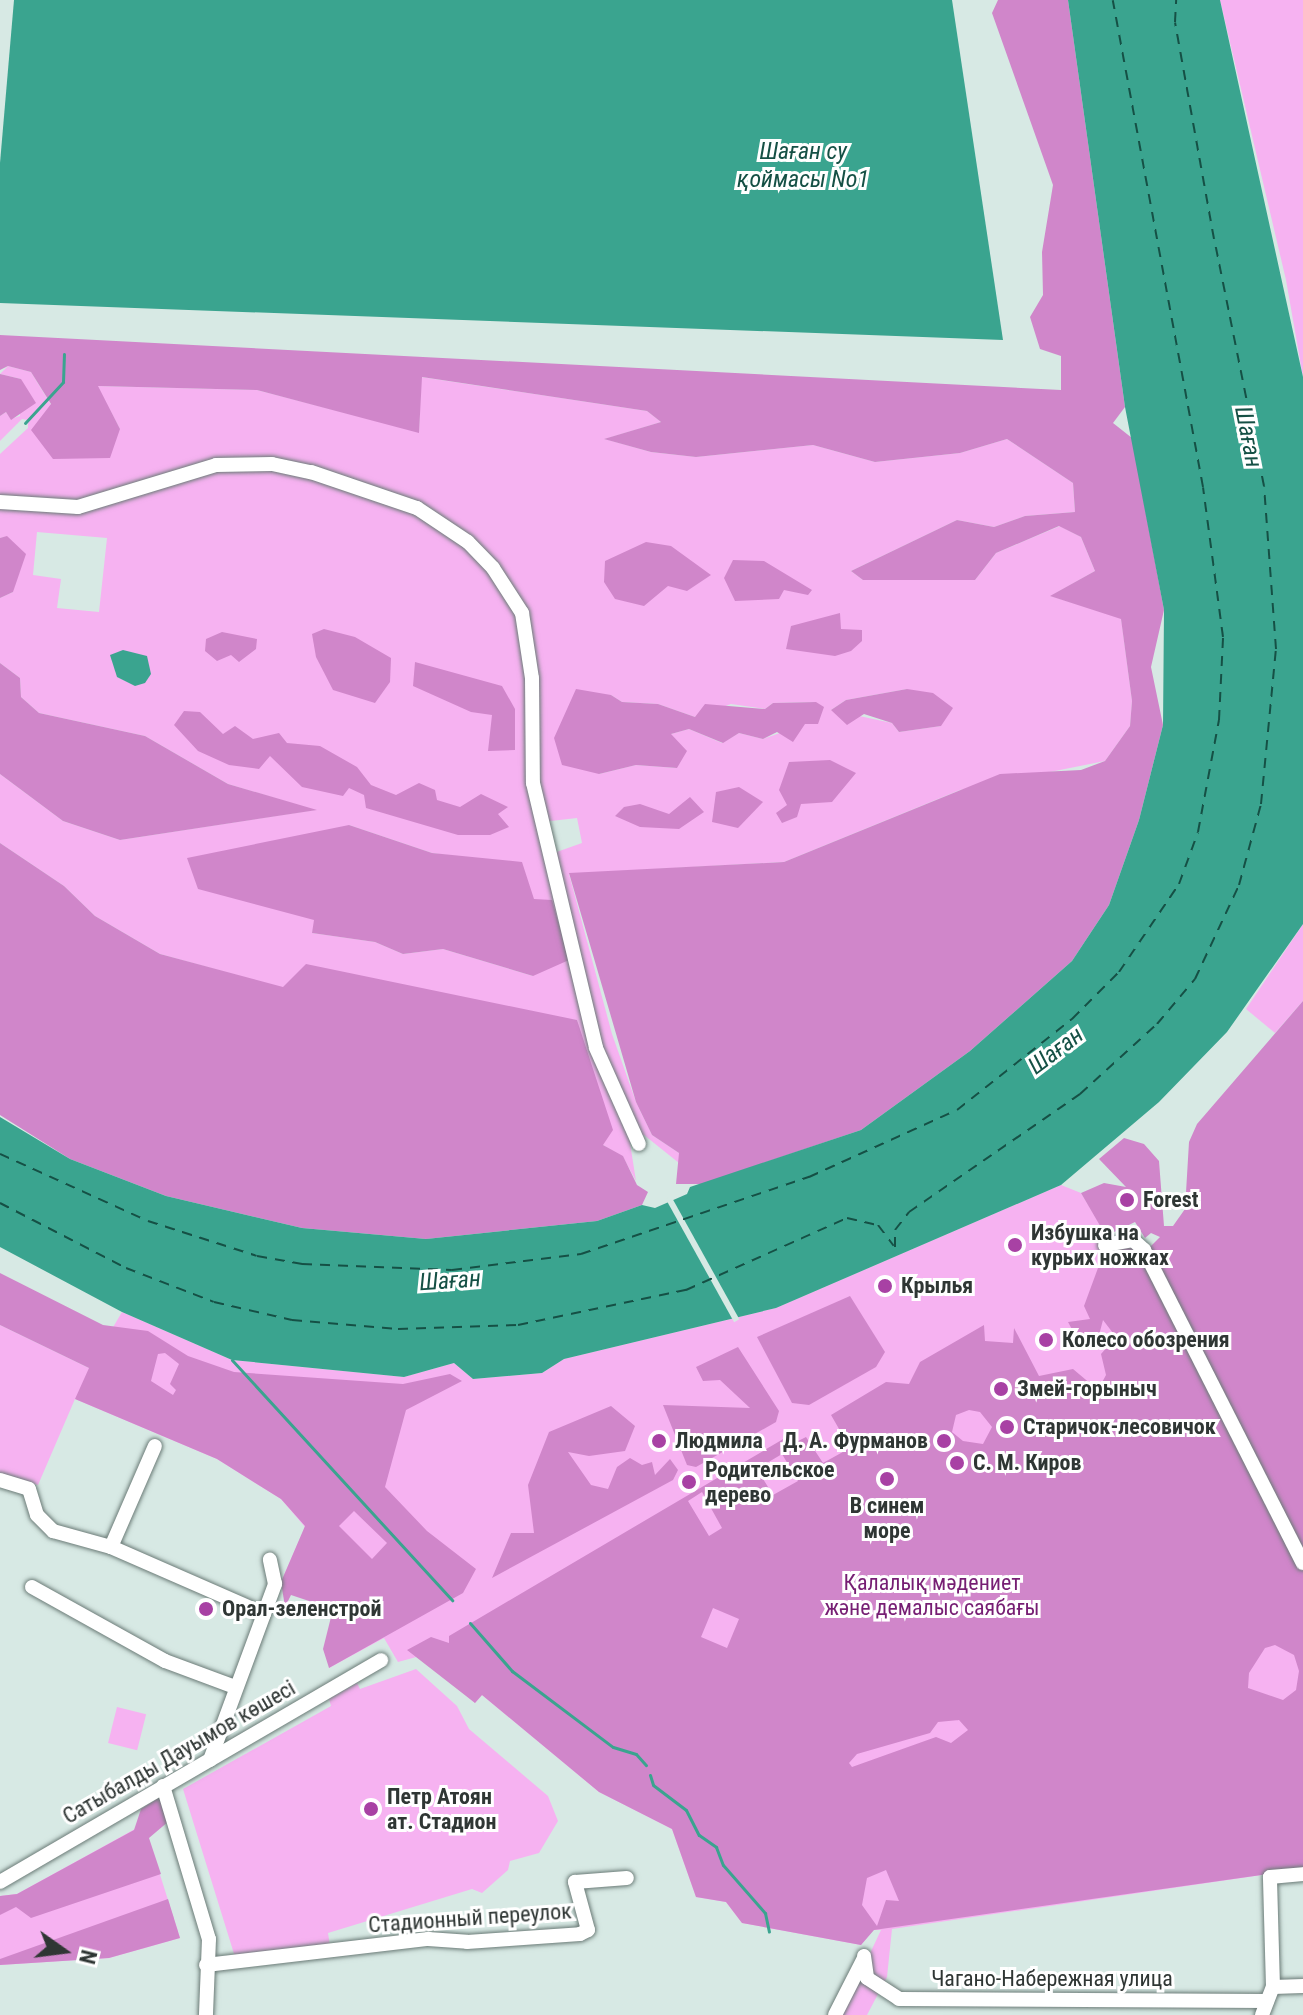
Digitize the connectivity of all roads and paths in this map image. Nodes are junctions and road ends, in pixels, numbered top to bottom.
1 (0, 502) edge
2 (639, 1144) dead end
3 (1105, 1245) dead end
4 (155, 1446) dead end
5 (0, 1480) edge
6 (111, 1547) junction
7 (270, 1560) dead end
8 (1303, 1563) edge
9 (32, 1587) dead end
10 (264, 1614) junction
11 (381, 1660) dead end
12 (235, 1687) junction
13 (210, 1760) junction
14 (163, 1786) junction
15 (1303, 1874) edge
16 (627, 1878) dead end
17 (0, 1882) edge
18 (206, 1965) junction
19 (1303, 1986) edge
20 (1267, 2001) edge
21 (1050, 2009) edge
22 (206, 2015) edge
23 (835, 2015) edge

1 - 2 street
3 - 8 street
4 - 6 street
5 - 6 street
6 - 10 street
7 - 10 street
9 - 12 street
10 - 12 street
11 - 13 street, Сатыбалды Дауымов көшесі
12 - 13 street
13 - 14 street, Сатыбалды Дауымов көшесі
14 - 17 street, Сатыбалды Дауымов көшесі
14 - 18 street
15 - 20 street
16 - 18 street, Стадионный переулок
18 - 22 street
19 - 20 street, Чагано-Набережная улица
20 - 21 street, Чагано-Набережная улица
21 - 23 street, Чагано-Набережная улица

